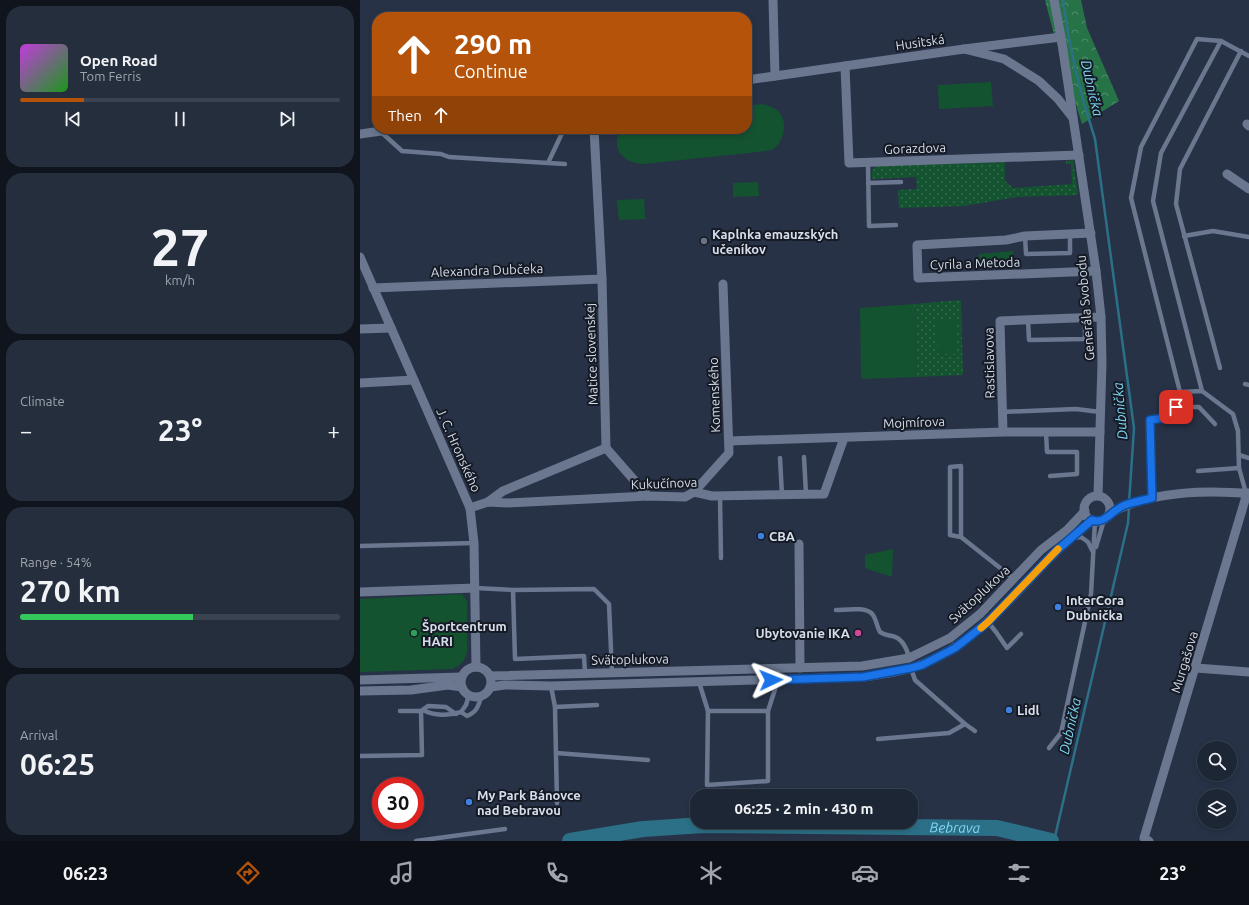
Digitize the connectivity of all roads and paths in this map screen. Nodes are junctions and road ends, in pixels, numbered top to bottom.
1 (773, 0) edge
2 (1054, 0) edge
3 (1061, 37) junction
4 (1221, 41) junction
5 (964, 49) junction
6 (1241, 51) junction
7 (1249, 56) edge
8 (845, 66) junction
9 (775, 76) junction
10 (752, 79) edge
11 (1073, 119) junction
12 (372, 132) edge
13 (360, 134) edge
14 (383, 134) edge
15 (562, 134) edge
16 (594, 134) edge
17 (1078, 155) junction
18 (548, 163) junction
19 (868, 163) junction
20 (565, 164) dead end
21 (1227, 174) dead end
22 (901, 182) dead end
23 (868, 183) junction
24 (1249, 189) edge
25 (896, 225) dead end
26 (1091, 233) junction
27 (1070, 234) junction
28 (1025, 236) junction
29 (1184, 236) junction
30 (1249, 237) edge
31 (360, 257) edge
32 (1096, 271) junction
33 (602, 279) junction
34 (723, 284) dead end
35 (373, 288) junction
36 (1101, 317) junction
37 (1085, 318) junction
38 (1028, 320) junction
39 (391, 328) junction
40 (360, 329) edge
41 (1220, 368) dead end
42 (414, 380) junction
43 (360, 382) edge
44 (1202, 391) junction
45 (1002, 412) junction
46 (1100, 412) junction
47 (1215, 424) dead end
48 (1003, 432) junction
49 (1046, 432) junction
50 (1100, 432) junction
51 (844, 438) junction
52 (729, 441) junction
53 (606, 448) junction
54 (1239, 455) junction
55 (804, 457) dead end
56 (780, 458) dead end
57 (1249, 458) edge
58 (1239, 468) junction
59 (1198, 471) dead end
60 (1050, 476) dead end
61 (694, 492) junction
62 (1247, 493) edge
63 (806, 494) junction
64 (782, 495) junction
65 (648, 496) junction
66 (720, 496) junction
67 (1098, 496) junction
68 (1152, 498) junction
69 (488, 502) junction
70 (1110, 503) junction
71 (1124, 505) junction
72 (470, 508) junction
73 (1085, 511) junction
74 (1100, 519) junction
75 (961, 537) junction
76 (1071, 538) junction
77 (474, 543) junction
78 (799, 544) dead end
79 (360, 546) edge
80 (1094, 554) junction
81 (722, 558) dead end
82 (1014, 579) junction
83 (475, 588) junction
84 (513, 590) junction
85 (360, 592) edge
86 (836, 610) dead end
87 (988, 622) junction
88 (1021, 634) dead end
89 (909, 658) junction
90 (476, 667) junction
91 (800, 668) junction
92 (911, 668) junction
93 (1196, 668) junction
94 (771, 669) junction
95 (1249, 672) edge
96 (612, 673) junction
97 (585, 674) junction
98 (490, 676) junction
99 (462, 677) junction
100 (360, 680) edge
101 (774, 680) junction
102 (699, 682) junction
103 (551, 686) junction
104 (462, 687) junction
105 (490, 687) junction
106 (360, 691) edge
107 (469, 695) junction
108 (482, 696) junction
109 (597, 705) dead end
110 (555, 707) junction
111 (422, 710) junction
112 (400, 711) dead end
113 (768, 711) junction
114 (708, 712) junction
115 (459, 713) junction
116 (965, 724) junction
117 (975, 731) dead end
118 (878, 738) dead end
119 (1049, 748) dead end
120 (556, 754) junction
121 (360, 756) edge
122 (648, 760) dead end
123 (557, 804) dead end
124 (505, 829) dead end
125 (1147, 839) edge
126 (416, 841) edge

1 - 9 street
2 - 3 street, Generála Svobodu
3 - 5 street
3 - 11 street, Generála Svobodu
4 - 6 lane
4 - 44 lane
4 - 44 lane
5 - 8 street, Husitská
5 - 11 street, Husitská
6 - 7 lane
6 - 29 lane
8 - 9 street, Husitská
8 - 19 street, Gorazdova
9 - 10 street, Husitská
11 - 17 street, Generála Svobodu
12 - 13 street
14 - 18 lane
15 - 18 lane
16 - 33 street, Matice slovenskej
17 - 19 street, Gorazdova
17 - 26 street, Generála Svobodu
18 - 20 lane
19 - 23 lane
21 - 24 street
22 - 23 lane
23 - 25 lane
26 - 27 street, Cyrila a Metoda
26 - 32 street, Generála Svobodu
27 - 28 street, Cyrila a Metoda
27 - 28 lane
28 - 32 street, Cyrila a Metoda
29 - 30 lane
29 - 41 lane
31 - 35 street, J. C. Hronského
32 - 36 street, Generála Svobodu
33 - 35 street, Alexandra Dubčeka
33 - 53 street, Matice slovenskej
34 - 52 street, Komenského
35 - 39 street, J. C. Hronského
36 - 37 street, Rastislavova
36 - 46 street, Generála Svobodu
37 - 38 street, Rastislavova
37 - 38 lane
38 - 45 street, Rastislavova
39 - 40 street
39 - 42 street, J. C. Hronského
42 - 43 street
42 - 72 street, J. C. Hronského
44 - 54 lane
45 - 46 lane
45 - 48 street, Rastislavova
46 - 50 street, Generála Svobodu
47 - 68 lane
48 - 49 street, Mojmírova
48 - 51 street, Mojmírova
49 - 50 street, Mojmírova
49 - 60 lane
50 - 67 street, Generála Svobodu
51 - 52 street, Mojmírova
51 - 63 street, Kukučínova
52 - 61 street, Komenského
53 - 65 street
53 - 69 street
54 - 57 lane
54 - 58 lane
55 - 63 lane
56 - 64 lane
58 - 59 lane
58 - 62 lane
61 - 65 street, Kukučínova
61 - 66 street, Kukučínova
62 - 68 street
62 - 93 street, Murgašova
63 - 64 street, Kukučínova
64 - 66 street, Kukučínova
65 - 69 street, Kukučínova
66 - 81 lane
67 - 70 street
67 - 73 street
68 - 71 street
69 - 72 street, Kukučínova
70 - 71 street
70 - 74 street
71 - 74 street, Svätoplukova
72 - 77 street, J. C. Hronského
73 - 74 street
73 - 82 street, Svätoplukova
74 - 76 street, Svätoplukova
74 - 80 lane
74 - 80 lane
75 - 75 lane
75 - 82 lane
76 - 80 lane
76 - 87 street, Svätoplukova
77 - 79 lane
77 - 83 street, J. C. Hronského
78 - 91 street
80 - 119 lane
82 - 89 street, Svätoplukova
83 - 84 lane
83 - 85 street
83 - 90 street, J. C. Hronského
84 - 96 lane
84 - 97 lane
86 - 89 lane
87 - 88 lane
87 - 92 street, Svätoplukova
89 - 91 street, Svätoplukova
90 - 98 street
90 - 99 street
91 - 94 street, Svätoplukova
92 - 101 street, Svätoplukova
92 - 116 lane
93 - 95 street
93 - 125 street, Murgašova
94 - 96 street, Svätoplukova
94 - 101 street
96 - 97 street, Svätoplukova
97 - 98 street, Svätoplukova
98 - 105 street
99 - 100 street
99 - 104 street
101 - 102 street, Svätoplukova
101 - 113 lane
102 - 103 street, Svätoplukova
102 - 114 lane
103 - 105 street, Svätoplukova
103 - 110 lane
104 - 106 street
104 - 107 street
105 - 108 street
107 - 108 street
107 - 115 lane
108 - 115 lane
109 - 110 lane
110 - 120 lane
111 - 112 lane
111 - 115 lane
111 - 121 lane
113 - 114 lane
113 - 114 lane
116 - 117 lane
116 - 118 lane
120 - 122 lane
120 - 123 lane
124 - 126 lane

